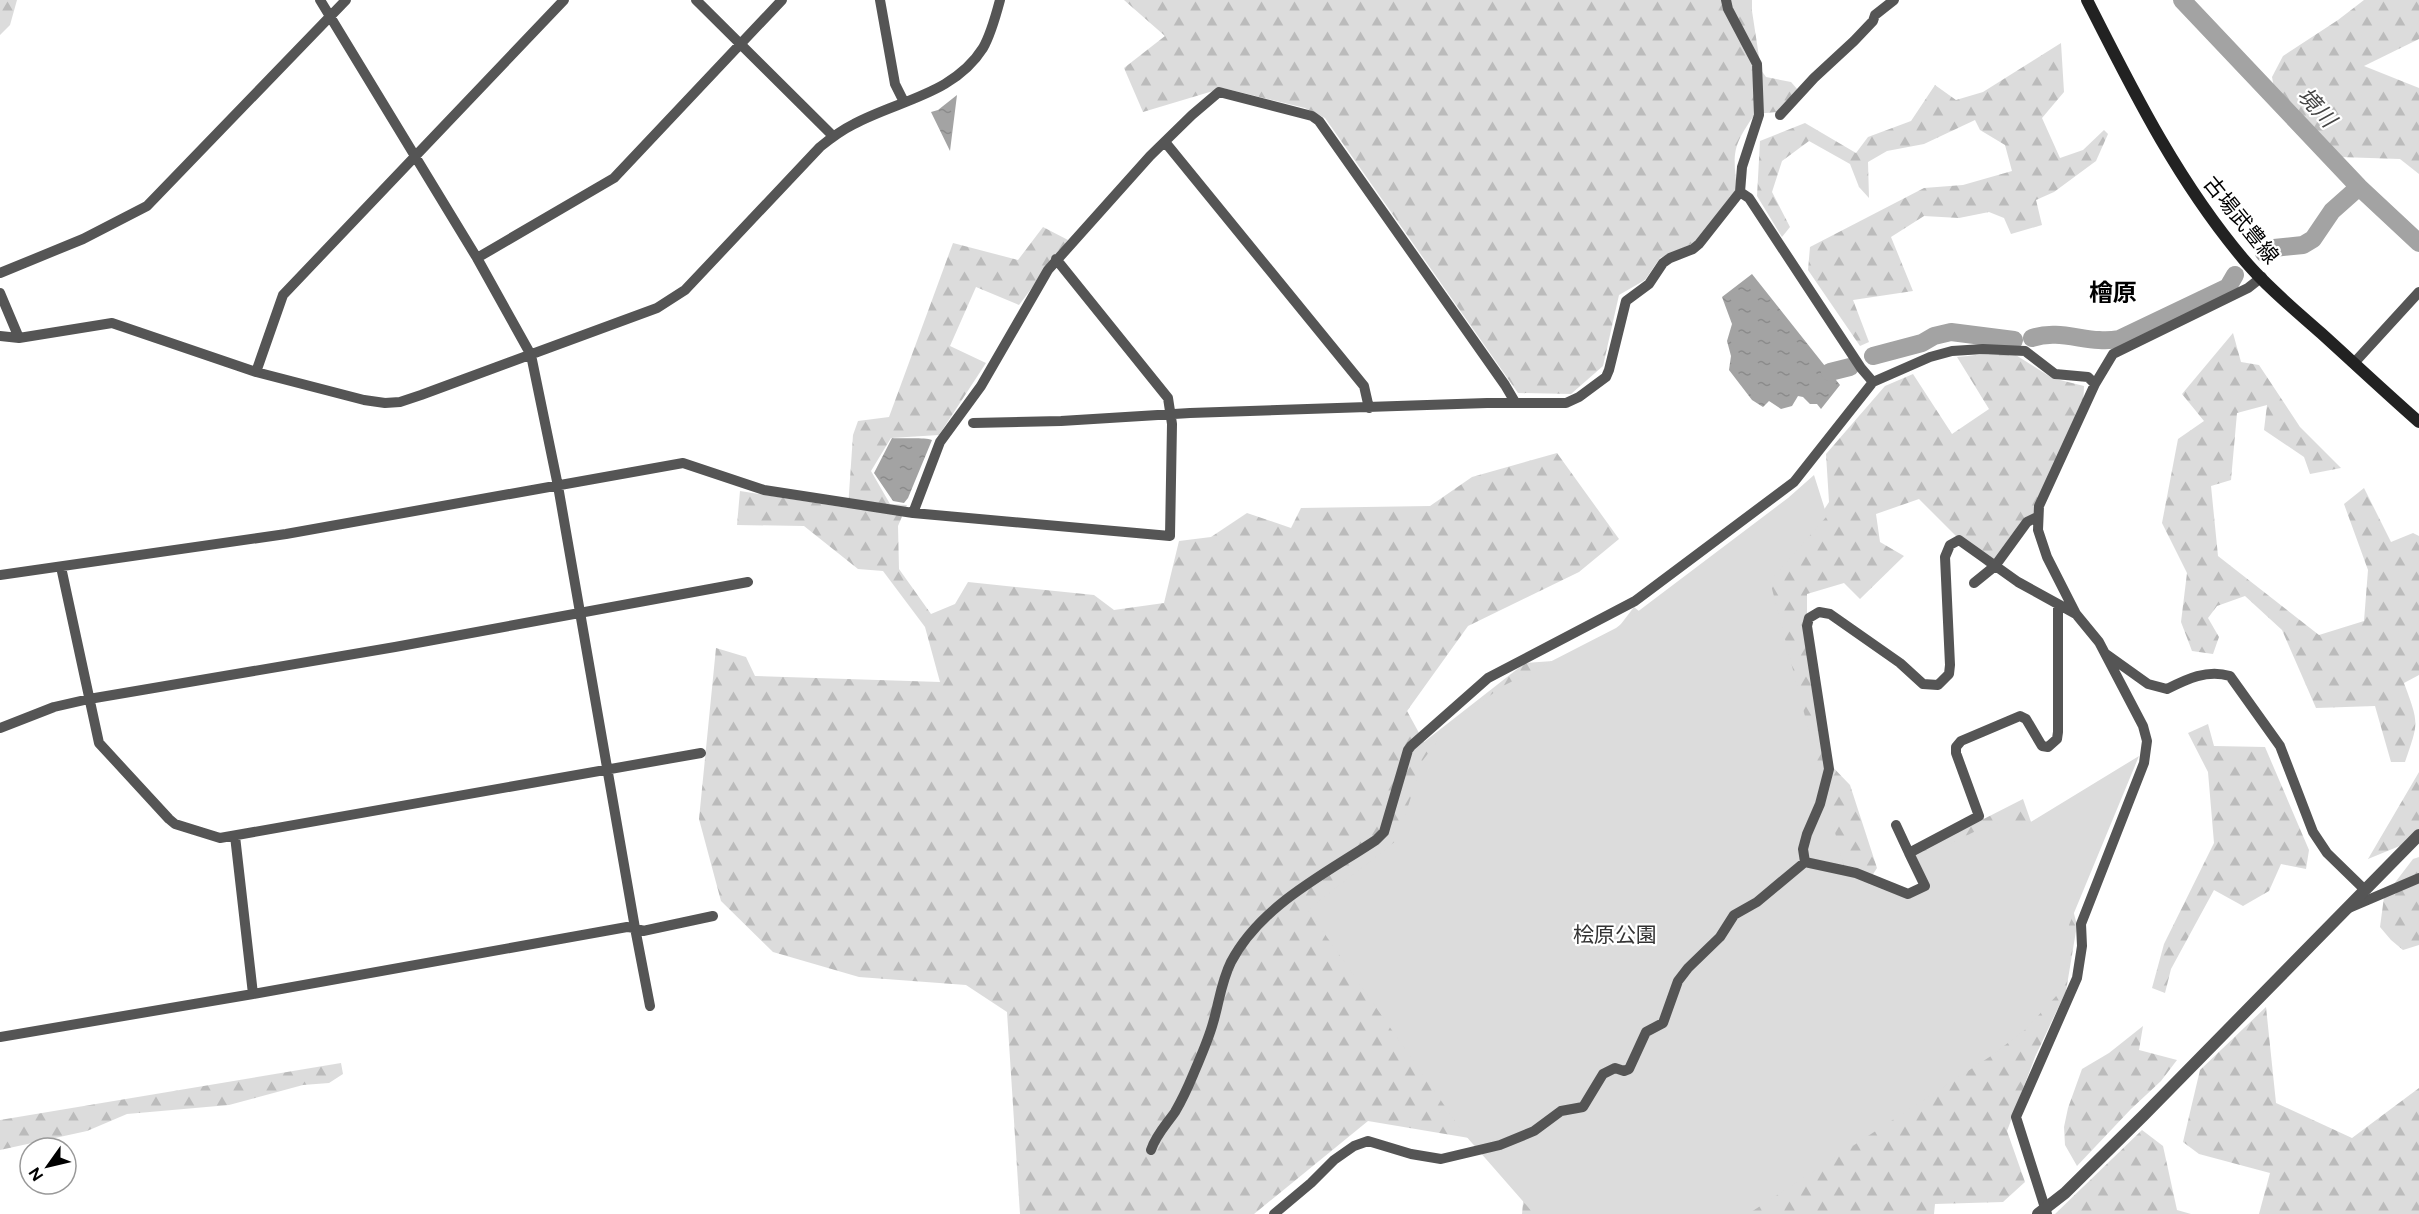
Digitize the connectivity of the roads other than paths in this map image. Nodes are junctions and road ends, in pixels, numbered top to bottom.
1 (320, 0) edge
2 (346, 0) edge
3 (564, 0) edge
4 (696, 0) edge
5 (782, 0) edge
6 (880, 0) edge
7 (1000, 0) edge
8 (1726, 0) edge
9 (1894, 0) edge
10 (2087, 0) edge
11 (331, 16) junction
12 (740, 44) junction
13 (904, 102) junction
14 (1780, 115) dead end
15 (833, 136) junction
16 (1165, 142) junction
17 (415, 156) junction
18 (1740, 192) junction
19 (477, 258) junction
20 (1056, 259) junction
21 (0, 273) edge
22 (2262, 277) junction
23 (2419, 292) edge
24 (0, 293) edge
25 (0, 336) edge
26 (19, 338) junction
27 (531, 355) junction
28 (2354, 363) junction
29 (256, 372) junction
30 (1873, 382) junction
31 (2095, 384) junction
32 (1515, 402) junction
33 (1369, 408) junction
34 (1171, 415) junction
35 (2419, 422) edge
36 (973, 423) dead end
37 (558, 486) junction
38 (913, 513) junction
39 (2037, 517) junction
40 (1995, 566) junction
41 (61, 567) junction
42 (0, 575) edge
43 (2058, 578) junction
44 (748, 582) dead end
45 (1974, 583) dead end
46 (2057, 603) junction
47 (580, 613) junction
48 (2076, 614) junction
49 (2104, 652) junction
50 (89, 699) junction
51 (0, 728) edge
52 (701, 753) dead end
53 (608, 769) junction
54 (1896, 825) dead end
55 (2419, 835) edge
56 (235, 836) junction
57 (1909, 853) junction
58 (1805, 862) junction
59 (2419, 878) edge
60 (2365, 890) junction
61 (2343, 910) junction
62 (713, 916) dead end
63 (635, 928) junction
64 (253, 994) junction
65 (650, 1006) dead end
66 (0, 1036) edge
67 (1151, 1150) dead end
68 (2044, 1212) edge
69 (1274, 1214) edge

1 - 11 street
2 - 11 street
3 - 17 street
4 - 12 street
5 - 12 street
6 - 13 street
7 - 13 street
8 - 18 street
9 - 14 street
10 - 22 main road, 古場武豊線
11 - 17 street
11 - 21 street
12 - 15 street
12 - 19 street
13 - 15 street
15 - 27 street
16 - 20 street
16 - 32 street
16 - 33 street
17 - 19 street
17 - 29 street
18 - 30 street
18 - 32 street
19 - 27 street
20 - 34 street
20 - 38 street
22 - 28 main road, 古場武豊線
22 - 31 street
23 - 28 street
24 - 26 street
25 - 26 street
26 - 29 street
27 - 29 street
27 - 37 street
28 - 35 main road, 古場武豊線
30 - 31 street
30 - 67 street
31 - 39 street
32 - 33 street
33 - 34 street
34 - 36 street
34 - 38 street
37 - 38 street
37 - 41 street
37 - 47 street
39 - 40 street
39 - 43 street
40 - 45 street
40 - 46 street
40 - 58 street
41 - 42 street
41 - 50 street
43 - 46 street
43 - 48 street
44 - 47 street
46 - 48 street
46 - 57 street
47 - 50 street
47 - 53 street
48 - 49 street
49 - 60 street
49 - 68 street
50 - 51 street
50 - 56 street
52 - 53 street
53 - 56 street
53 - 63 street
54 - 57 street
55 - 60 street
56 - 64 street
57 - 58 street
58 - 69 street
59 - 61 street
60 - 61 street
61 - 68 street
62 - 63 street
63 - 64 street
63 - 65 street
64 - 66 street

